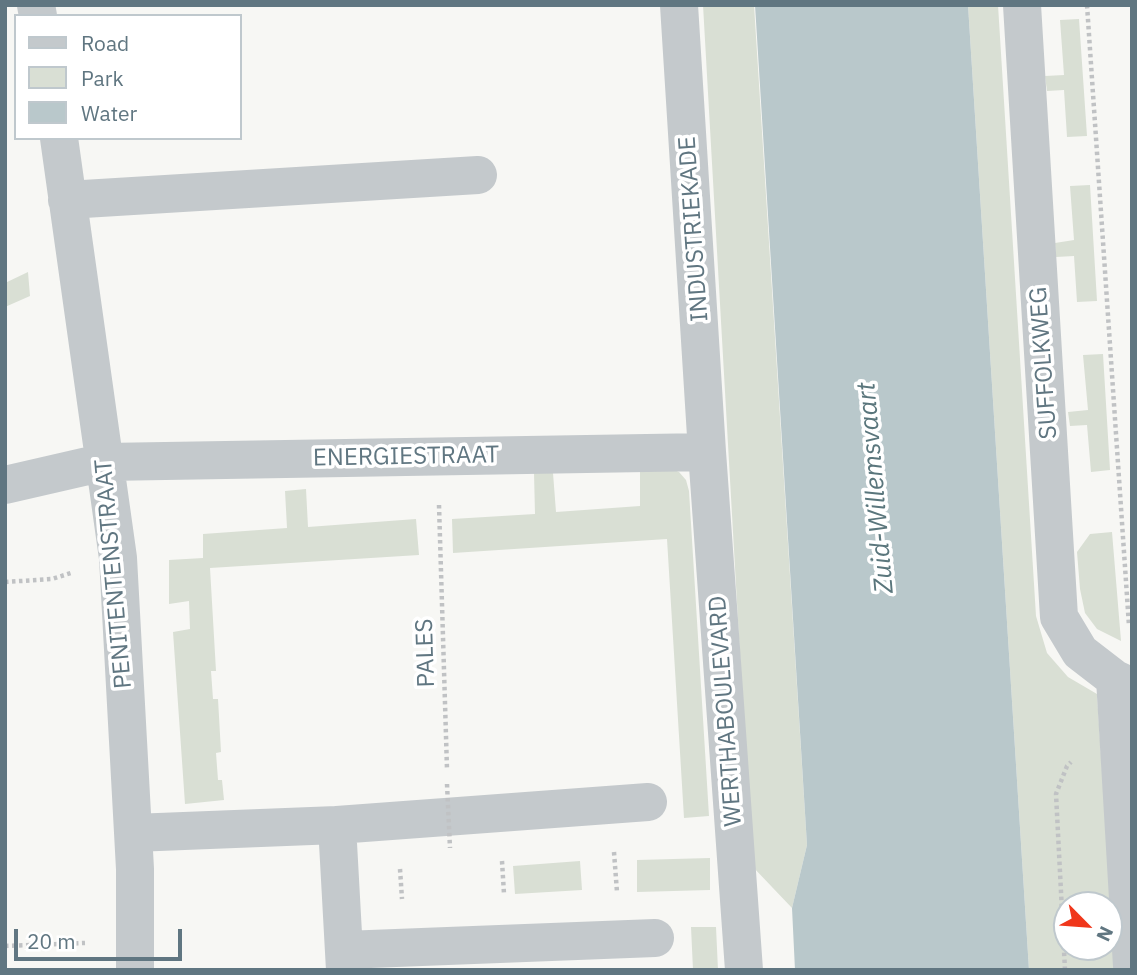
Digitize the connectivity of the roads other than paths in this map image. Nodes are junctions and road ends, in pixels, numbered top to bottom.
1 (679, 5) edge
2 (1022, 5) edge
3 (59, 140) edge
4 (478, 174) dead end
5 (67, 200) junction
6 (707, 452) junction
7 (105, 462) junction
8 (5, 485) edge
9 (1123, 683) edge
10 (648, 802) dead end
11 (337, 825) junction
12 (133, 833) junction
13 (655, 938) dead end
14 (135, 955) edge
15 (345, 960) edge
16 (1132, 966) edge
17 (744, 970) edge

1 - 6 street, INDUSTRIEKADE
2 - 9 street, SUFFOLKWEG
3 - 5 street, PENITENTENSTRAAT
4 - 5 street
5 - 7 street, PENITENTENSTRAAT
6 - 7 street, ENERGIESTRAAT
6 - 17 street, WERTHABOULEVARD
7 - 8 street, ENERGIESTRAAT
7 - 12 street, PENITENTENSTRAAT
9 - 16 street
10 - 11 street
11 - 12 street
11 - 15 street
12 - 14 street, PENITENTENSTRAAT
13 - 15 street

